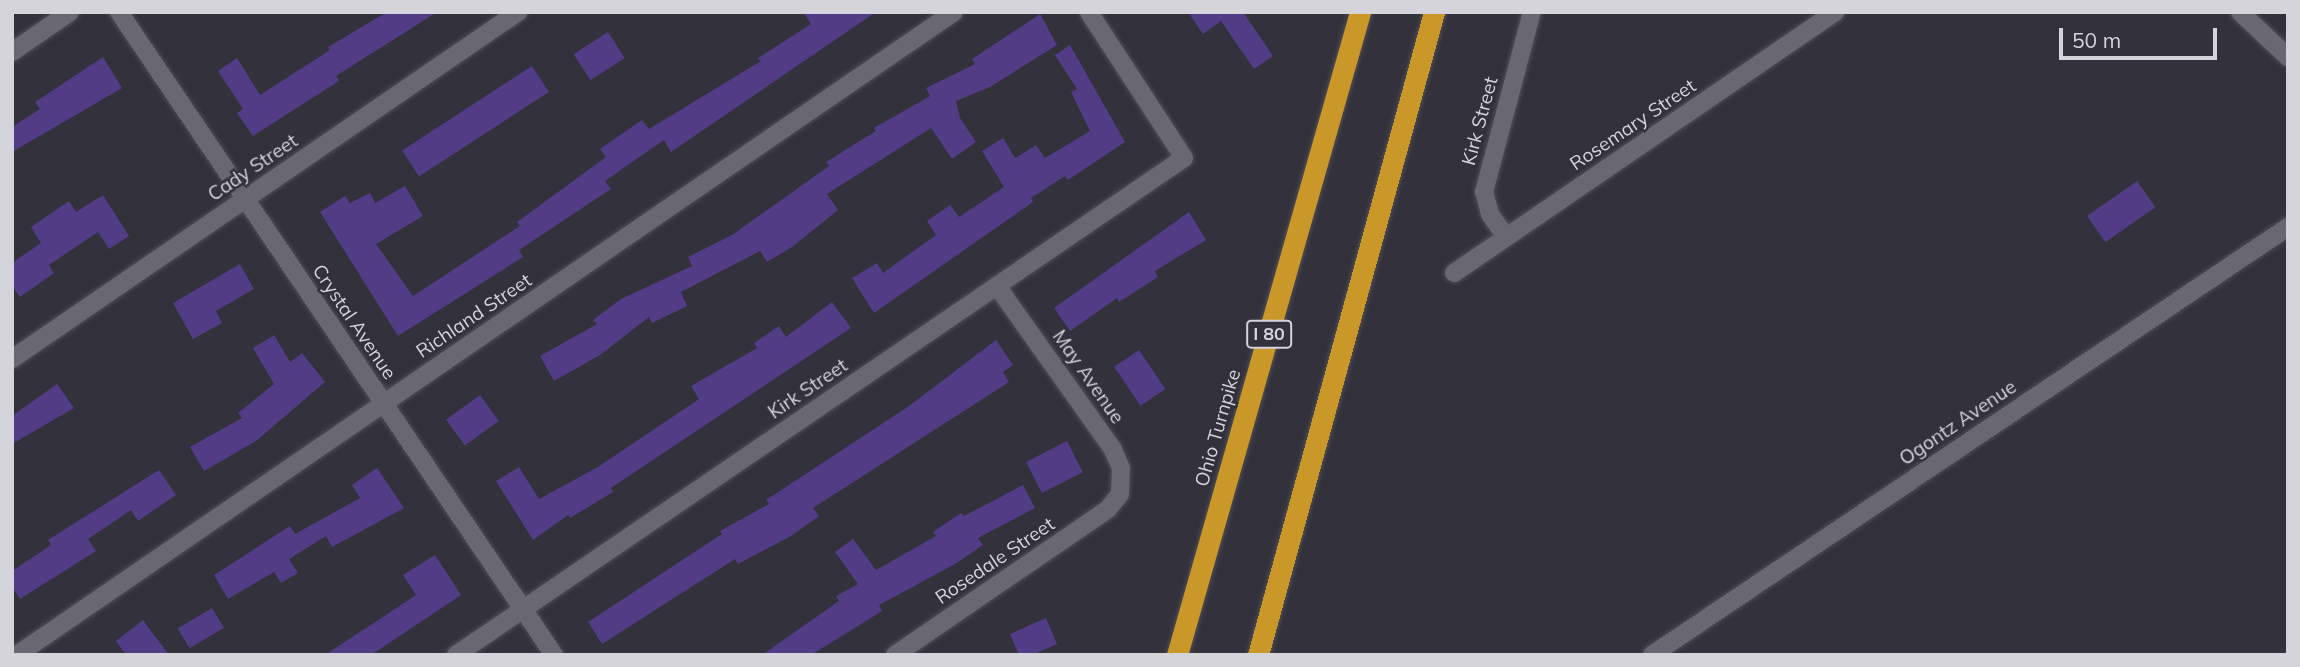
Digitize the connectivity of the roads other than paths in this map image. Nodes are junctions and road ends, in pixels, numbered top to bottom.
1 (70, 12) edge
2 (119, 12) edge
3 (518, 12) edge
4 (954, 12) edge
5 (1089, 12) edge
6 (1360, 12) edge
7 (1434, 12) edge
8 (1531, 12) edge
9 (1835, 12) edge
10 (2240, 12) edge
11 (12, 52) edge
12 (2288, 57) edge
13 (246, 199) junction
14 (2288, 227) edge
15 (1506, 237) junction
16 (1454, 273) dead end
17 (997, 286) junction
18 (12, 359) edge
19 (383, 403) junction
20 (1118, 500) joint
21 (523, 609) junction
22 (17, 655) edge
23 (456, 655) edge
24 (554, 655) edge
25 (895, 655) edge
26 (1177, 655) edge
27 (1258, 655) edge
28 (1653, 655) edge

1 - 11 street
2 - 13 street, Crystal Avenue
3 - 13 street, Cady Street
4 - 19 street, Richland Street
5 - 17 street, Kirk Street
6 - 26 highway, Ohio Turnpike / I 80
7 - 27 highway
8 - 15 street, Kirk Street
9 - 15 street, Rosemary Street
10 - 12 street
13 - 18 street, Cady Street
13 - 19 street, Crystal Avenue
14 - 28 street, Ogontz Avenue
15 - 16 street, Rosemary Street
17 - 20 street, May Avenue
17 - 21 street, Kirk Street
19 - 21 street, Crystal Avenue
19 - 22 street, Richland Street
20 - 25 street, Rosedale Street
21 - 23 street, Kirk Street
21 - 24 street, Crystal Avenue

